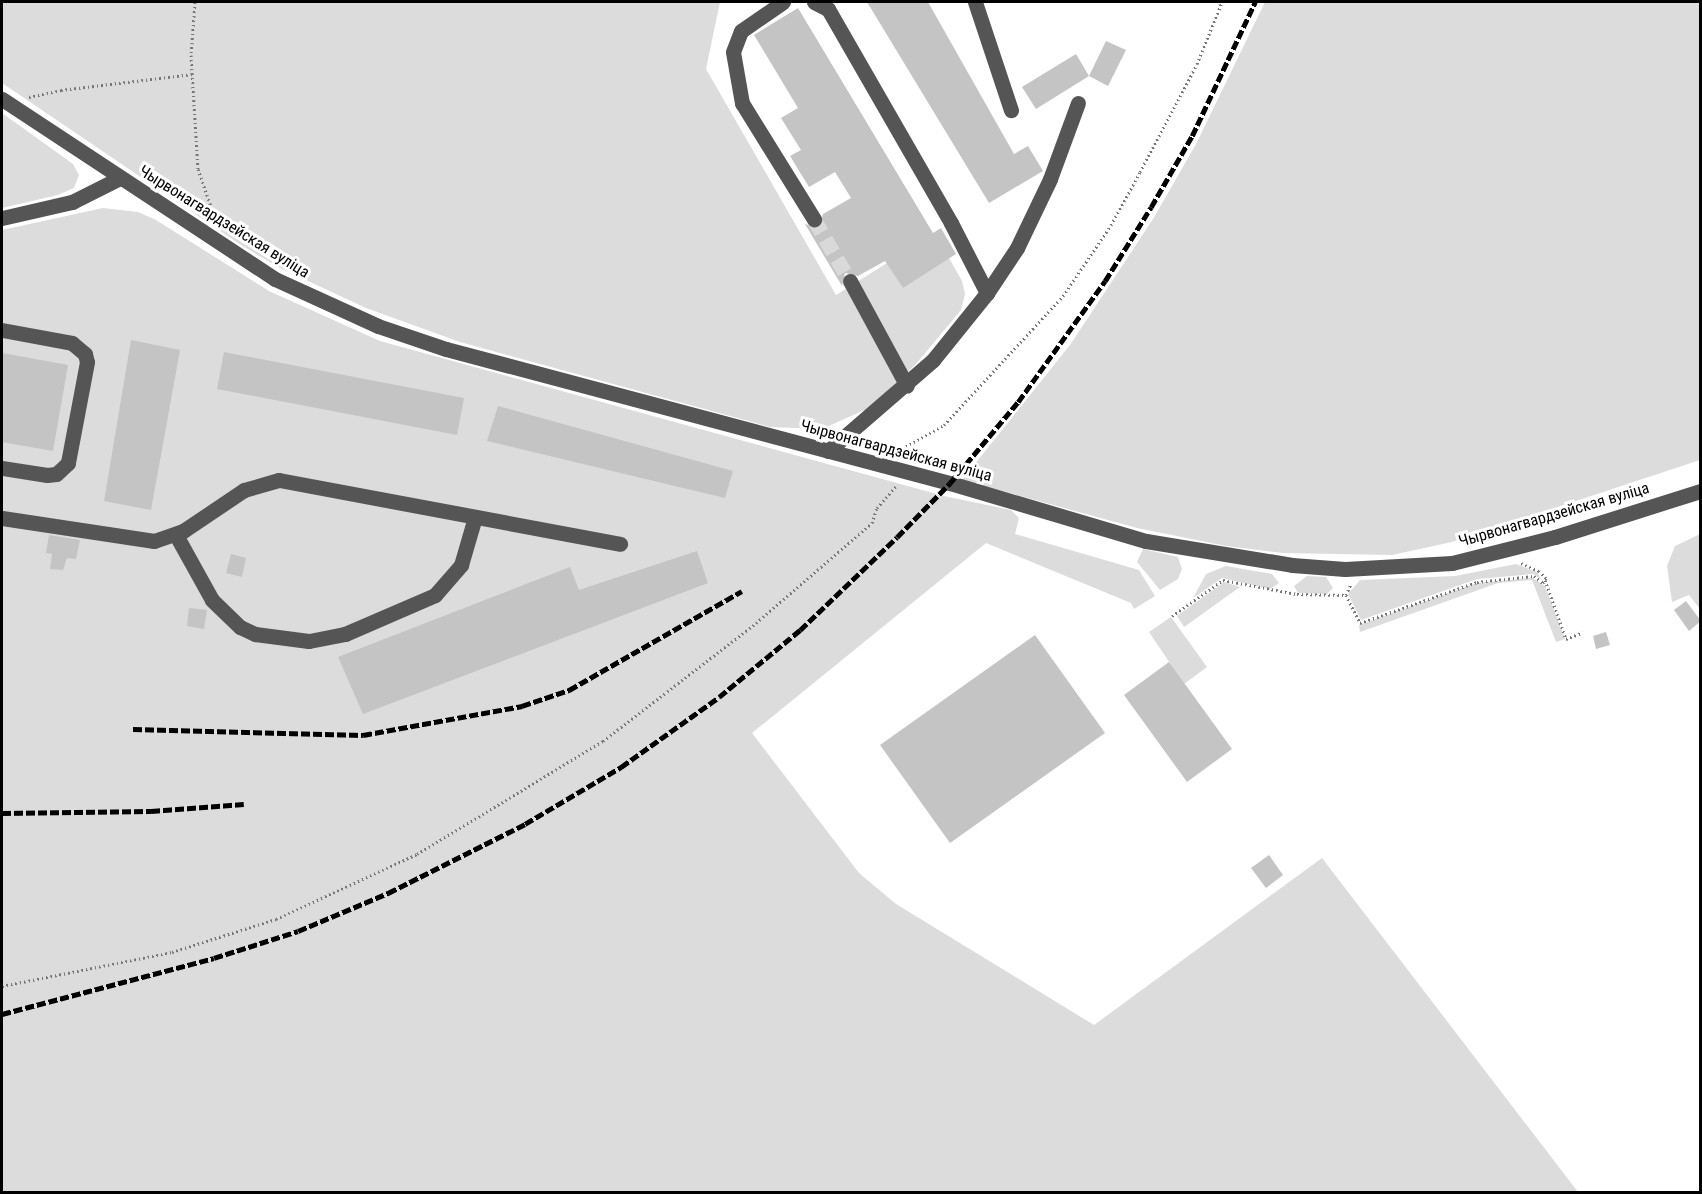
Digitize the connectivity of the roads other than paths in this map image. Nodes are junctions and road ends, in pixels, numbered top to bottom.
1 (783, 2) edge
2 (814, 2) edge
3 (975, 2) edge
4 (4, 101) edge
5 (1078, 104) dead end
6 (1011, 110) dead end
7 (120, 178) junction
8 (2, 218) edge
9 (814, 219) tunnel mouth
10 (850, 281) tunnel mouth
11 (987, 293) junction
12 (2, 330) edge
13 (907, 386) junction
14 (828, 451) junction
15 (2, 468) edge
16 (1701, 492) edge
17 (475, 517) junction
18 (2, 518) edge
19 (176, 535) junction
20 (620, 544) dead end

1 - 9 street
2 - 11 street
3 - 6 street
4 - 7 street, Чырвонагвардзейская вуліца
5 - 11 street
7 - 8 street, Чырвонагвардзейская вуліца
7 - 14 street, Чырвонагвардзейская вуліца
10 - 13 street
11 - 13 street
12 - 15 street
13 - 14 street
14 - 16 street, Чырвонагвардзейская вуліца
17 - 19 street
17 - 19 street
17 - 20 street
18 - 19 street

